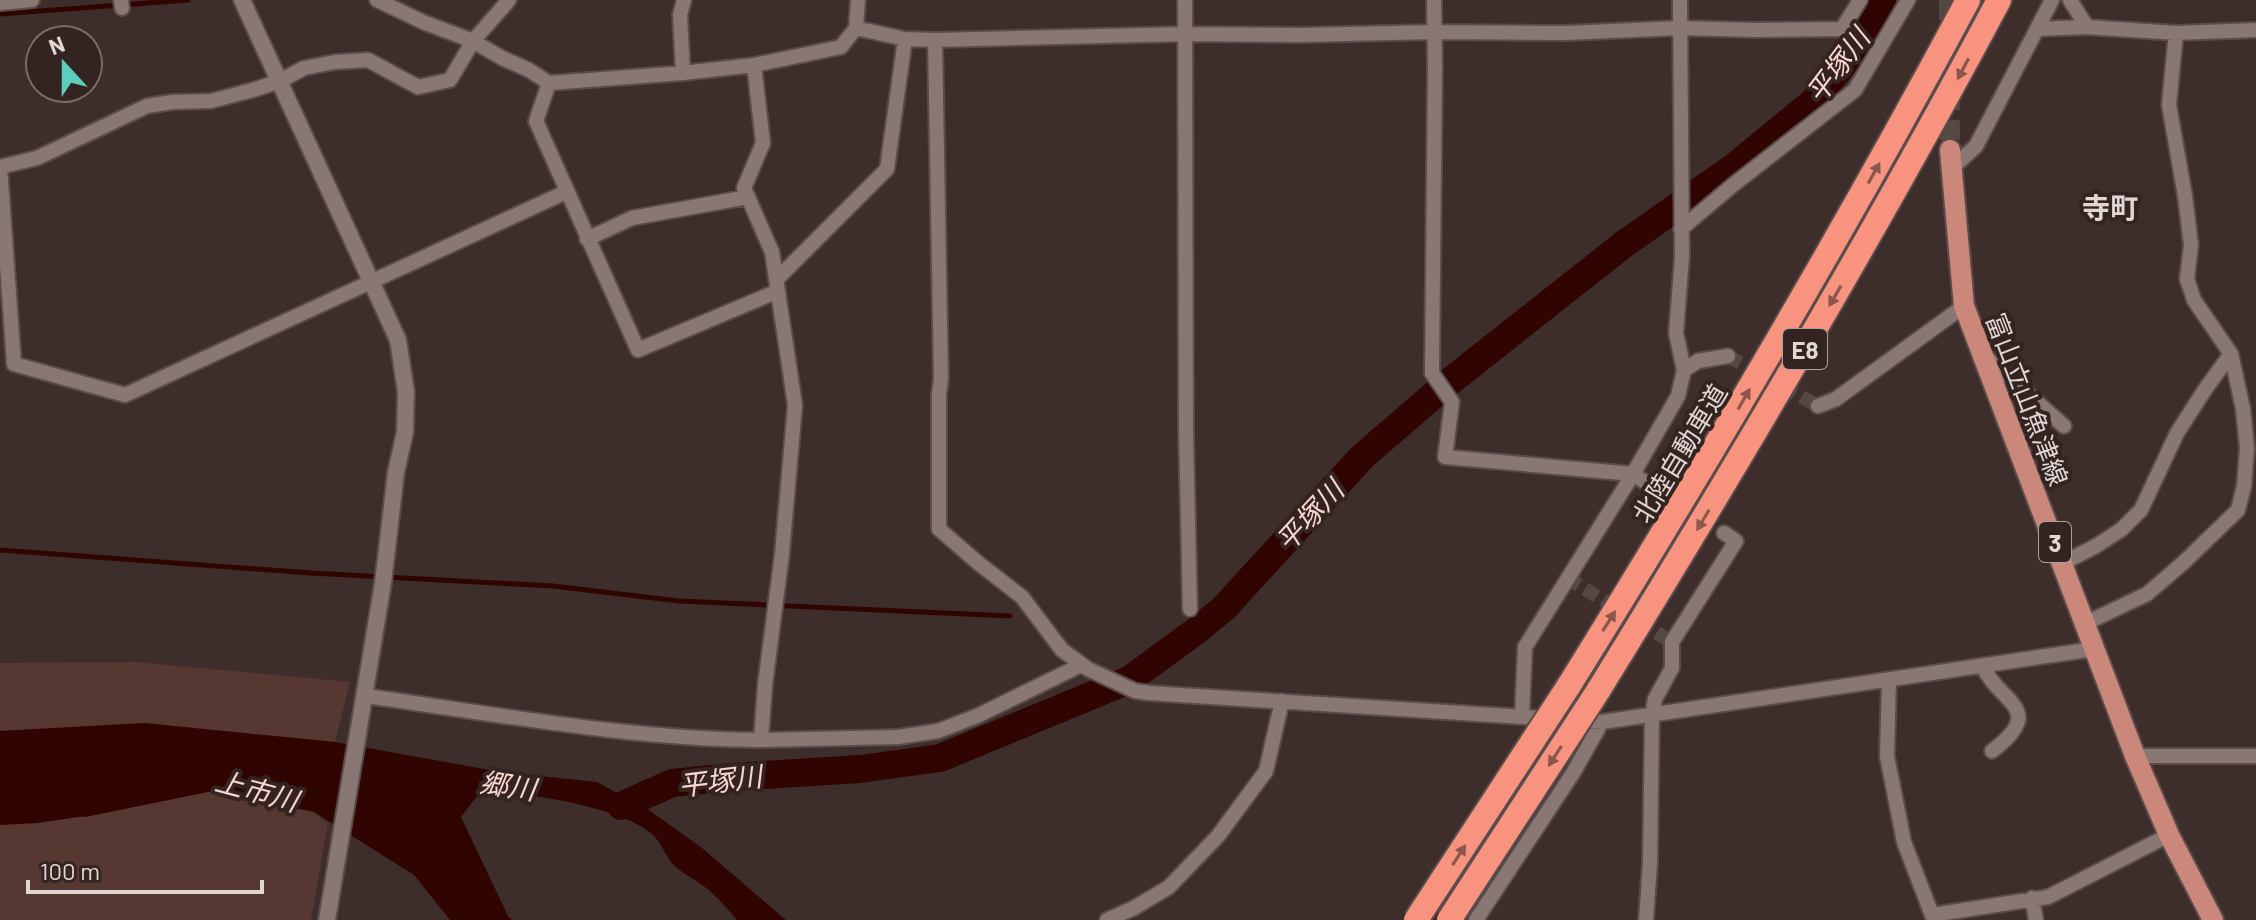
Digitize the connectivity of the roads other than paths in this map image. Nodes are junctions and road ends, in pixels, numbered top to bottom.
1 (32, 0) edge
2 (242, 0) edge
3 (377, 0) edge
4 (509, 0) edge
5 (684, 0) edge
6 (858, 0) edge
7 (1185, 0) edge
8 (1434, 0) edge
9 (1680, 0) edge
10 (1860, 0) edge
11 (1908, 0) edge
12 (1968, 0) edge
13 (1999, 0) edge
14 (2052, 0) edge
15 (2070, 0) edge
16 (0, 3) edge
17 (2087, 27) junction
18 (856, 28) junction
19 (1679, 28) junction
20 (2037, 29) junction
21 (2256, 30) edge
22 (1435, 32) junction
23 (2176, 33) junction
24 (1186, 34) junction
25 (905, 39) junction
26 (935, 40) junction
27 (473, 41) junction
28 (754, 65) junction
29 (683, 73) junction
30 (280, 81) junction
31 (549, 83) junction
32 (1951, 159) joint
33 (0, 167) edge
34 (566, 192) junction
35 (748, 197) junction
36 (1681, 229) junction
37 (587, 239) junction
38 (372, 282) junction
39 (777, 286) junction
40 (1964, 306) junction
41 (1982, 354) junction
42 (2231, 354) junction
43 (1728, 356) tunnel mouth
44 (7, 363) edge
45 (1684, 370) junction
46 (1818, 406) dead end
47 (2064, 426) dead end
48 (1633, 474) junction
49 (1648, 484) tunnel mouth
50 (1724, 533) dead end
51 (2063, 563) junction
52 (1190, 609) dead end
53 (2086, 623) junction
54 (2094, 649) junction
55 (1983, 666) junction
56 (1085, 667) junction
57 (1889, 680) junction
58 (364, 700) junction
59 (1282, 701) junction
60 (1522, 716) junction
61 (1652, 716) junction
62 (1602, 722) junction
63 (761, 740) junction
64 (1992, 751) dead end
65 (2135, 756) junction
66 (2256, 756) edge
67 (2169, 835) junction
68 (2032, 898) junction
69 (327, 920) edge
70 (1107, 920) edge
71 (1416, 920) edge
72 (1449, 920) edge
73 (1476, 920) edge
74 (1646, 920) edge
75 (2036, 920) edge
76 (2213, 920) edge

1 - 16 street
2 - 30 street
3 - 27 street
4 - 27 street
5 - 29 street
6 - 18 street
7 - 24 street
8 - 22 street
9 - 19 street
10 - 19 street
11 - 36 street
71 -> 12 highway, 北陸自動車道 / E8, bridge
13 -> 72 highway, E8, bridge
14 - 20 street
15 - 17 street
17 - 20 street
17 - 23 street
18 - 25 street
18 - 28 street
19 - 22 street
19 - 36 street
20 - 32 street
21 - 23 street
22 - 24 street
22 - 48 street
23 - 42 street
24 - 26 street
24 - 52 street
25 - 26 street
25 - 39 street
26 - 56 street
27 - 30 street
27 - 31 street
28 - 29 street
28 - 35 street
29 - 31 street
30 - 33 street
30 - 38 street
31 - 34 street
32 - 40 main road, 富山立山魚津線 / 3
33 - 44 street
34 - 37 street
34 - 38 street
35 - 37 street
35 - 39 street
36 - 45 street
37 - 39 street
38 - 44 street
38 - 58 street
39 - 63 street
40 - 41 main road, 富山立山魚津線 / 3
40 - 46 street
41 - 47 street
41 - 51 main road, 富山立山魚津線 / 3
42 - 51 street
42 - 53 street
43 - 45 street
45 - 48 street
48 - 49 street
48 - 60 street
50 - 61 street
51 - 53 main road, 富山立山魚津線 / 3
53 - 54 main road, 富山立山魚津線 / 3
54 - 55 street
54 - 65 main road, 富山立山魚津線 / 3
55 - 57 street
55 - 64 street
56 - 59 street
56 - 63 street
57 - 61 street
57 - 68 street
58 - 63 street
58 - 69 street
59 - 60 street
59 - 70 street
60 - 62 street
61 - 62 street
61 - 74 street
62 - 73 street
65 - 66 street
65 - 67 main road, 富山立山魚津線 / 3
67 - 68 street
67 - 76 main road, 富山立山魚津線 / 3
68 - 75 street

